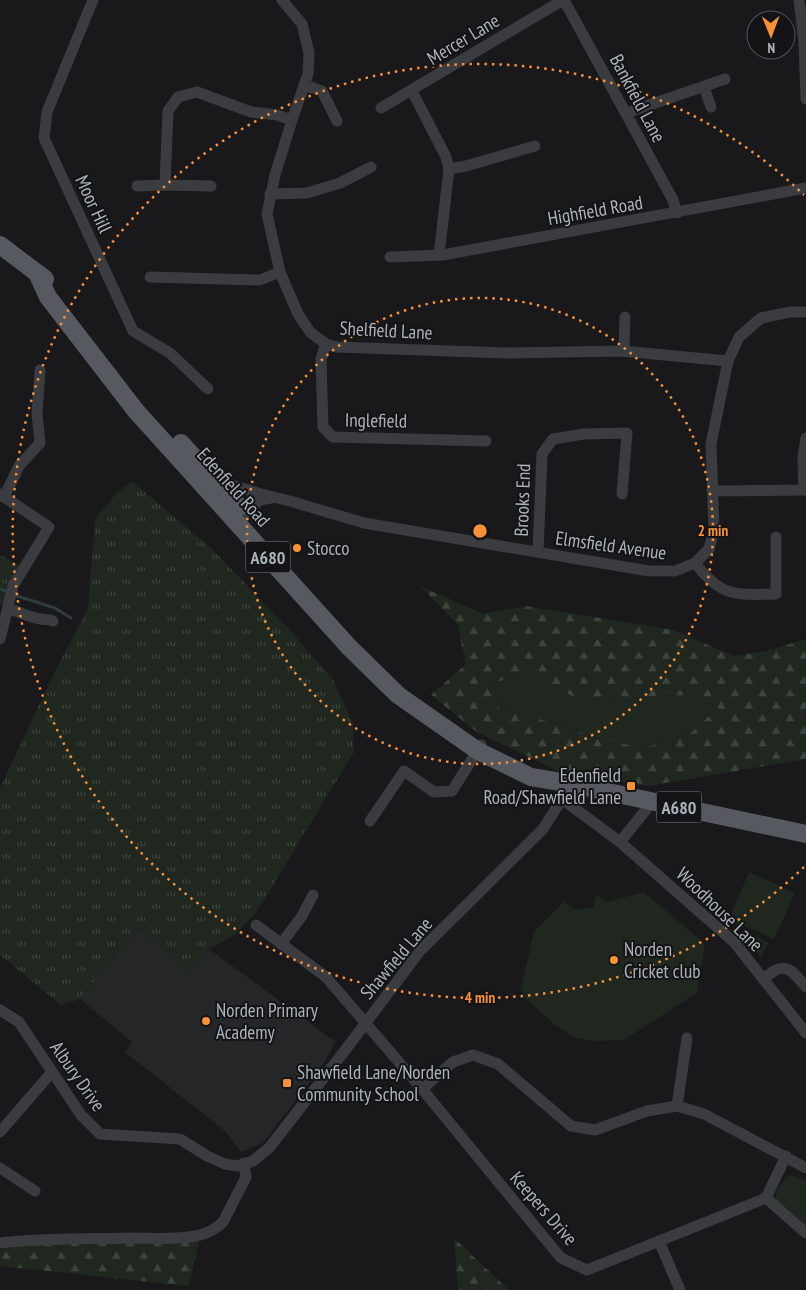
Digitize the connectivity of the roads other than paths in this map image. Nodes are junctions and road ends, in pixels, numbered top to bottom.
1 (93, 0) edge
2 (282, 0) edge
3 (564, 0) edge
4 (799, 0) edge
5 (725, 79) dead end
6 (304, 85) junction
7 (704, 87) junction
8 (412, 90) junction
9 (806, 99) edge
10 (711, 107) dead end
11 (381, 108) dead end
12 (626, 113) junction
13 (292, 120) junction
14 (337, 121) dead end
15 (535, 146) dead end
16 (371, 167) dead end
17 (449, 169) junction
18 (164, 185) junction
19 (137, 186) dead end
20 (211, 186) dead end
21 (806, 188) edge
22 (270, 194) junction
23 (676, 213) junction
24 (0, 245) edge
25 (439, 255) junction
26 (390, 257) dead end
27 (280, 272) junction
28 (150, 277) dead end
29 (806, 312) edge
30 (626, 317) dead end
31 (326, 344) junction
32 (624, 351) junction
33 (728, 361) junction
34 (110, 367) junction
35 (40, 370) dead end
36 (208, 389) dead end
37 (806, 438) edge
38 (486, 441) dead end
39 (215, 480) junction
40 (805, 490) edge
41 (712, 491) junction
42 (622, 494) dead end
43 (2, 495) edge
44 (276, 497) junction
45 (240, 517) junction
46 (776, 537) dead end
47 (538, 552) junction
48 (695, 563) junction
49 (9, 605) junction
50 (53, 621) dead end
51 (0, 639) edge
52 (480, 747) junction
53 (559, 787) junction
54 (653, 802) junction
55 (370, 820) dead end
56 (806, 834) edge
57 (620, 842) junction
58 (313, 895) dead end
59 (256, 925) dead end
60 (281, 944) junction
61 (763, 979) junction
62 (806, 987) edge
63 (0, 1010) edge
64 (365, 1023) junction
65 (806, 1033) edge
66 (688, 1038) dead end
67 (52, 1072) junction
68 (422, 1089) junction
69 (677, 1106) junction
70 (0, 1132) edge
71 (786, 1156) junction
72 (248, 1162) junction
73 (0, 1168) edge
74 (806, 1168) edge
75 (35, 1191) dead end
76 (766, 1198) junction
77 (806, 1233) edge
78 (660, 1241) junction
79 (0, 1243) edge
80 (680, 1290) edge

1 - 36 street, Moor Hill
2 - 6 street, Shelfield Lane
3 - 8 street, Mercer Lane
3 - 12 street, Bankfield Lane
4 - 9 street
5 - 7 street
6 - 13 street, Shelfield Lane
6 - 14 street
7 - 10 street
7 - 12 street
8 - 11 street, Mercer Lane
8 - 17 street
12 - 23 street, Bankfield Lane
13 - 18 street
13 - 22 street, Shelfield Lane
15 - 17 street
16 - 22 street
17 - 25 street
18 - 19 street
18 - 20 street
21 - 23 street, Highfield Road
22 - 27 street, Shelfield Lane
23 - 25 street, Highfield Road
24 - 34 main road, Edenfield Road / A680
25 - 26 street, Highfield Road
27 - 28 street
27 - 31 street, Shelfield Lane
29 - 33 street
30 - 32 street
31 - 32 street, Shelfield Lane
31 - 38 street, Inglefield
32 - 33 street, Shelfield Lane
33 - 41 street
34 - 39 main road, Edenfield Road / A680
34 - 45 main road, Edenfield Road / A680
35 - 43 street
37 - 40 street
39 - 44 street, Elmsfield Avenue
39 - 45 main road, Edenfield Road / A680
40 - 41 street
41 - 48 street
42 - 47 street, Brooks End
43 - 49 street
44 - 45 street
44 - 47 street, Elmsfield Avenue
45 - 52 main road, Edenfield Road / A680
46 - 48 street
47 - 48 street, Elmsfield Avenue
49 - 50 street
49 - 51 street
52 - 53 main road, Edenfield Road / A680
52 - 55 street
53 - 54 main road, Edenfield Road / A680
53 - 57 street, Woodhouse Lane
53 - 64 street, Shawfield Lane
54 - 56 main road, Edenfield Road / A680
54 - 57 street
57 - 61 street, Woodhouse Lane
58 - 60 street
59 - 60 street, Keepers Drive
60 - 64 street, Keepers Drive
61 - 62 street
61 - 65 street, Woodhouse Lane
63 - 67 street, Albury Drive
64 - 68 street, Keepers Drive
64 - 72 street, Shawfield Lane
66 - 69 street
67 - 70 street
67 - 72 street, Albury Drive
68 - 69 street
68 - 78 street, Keepers Drive
69 - 71 street
71 - 74 street
71 - 76 street
72 - 79 street
73 - 75 street
76 - 77 street
76 - 78 street, Keepers Drive
78 - 80 street

